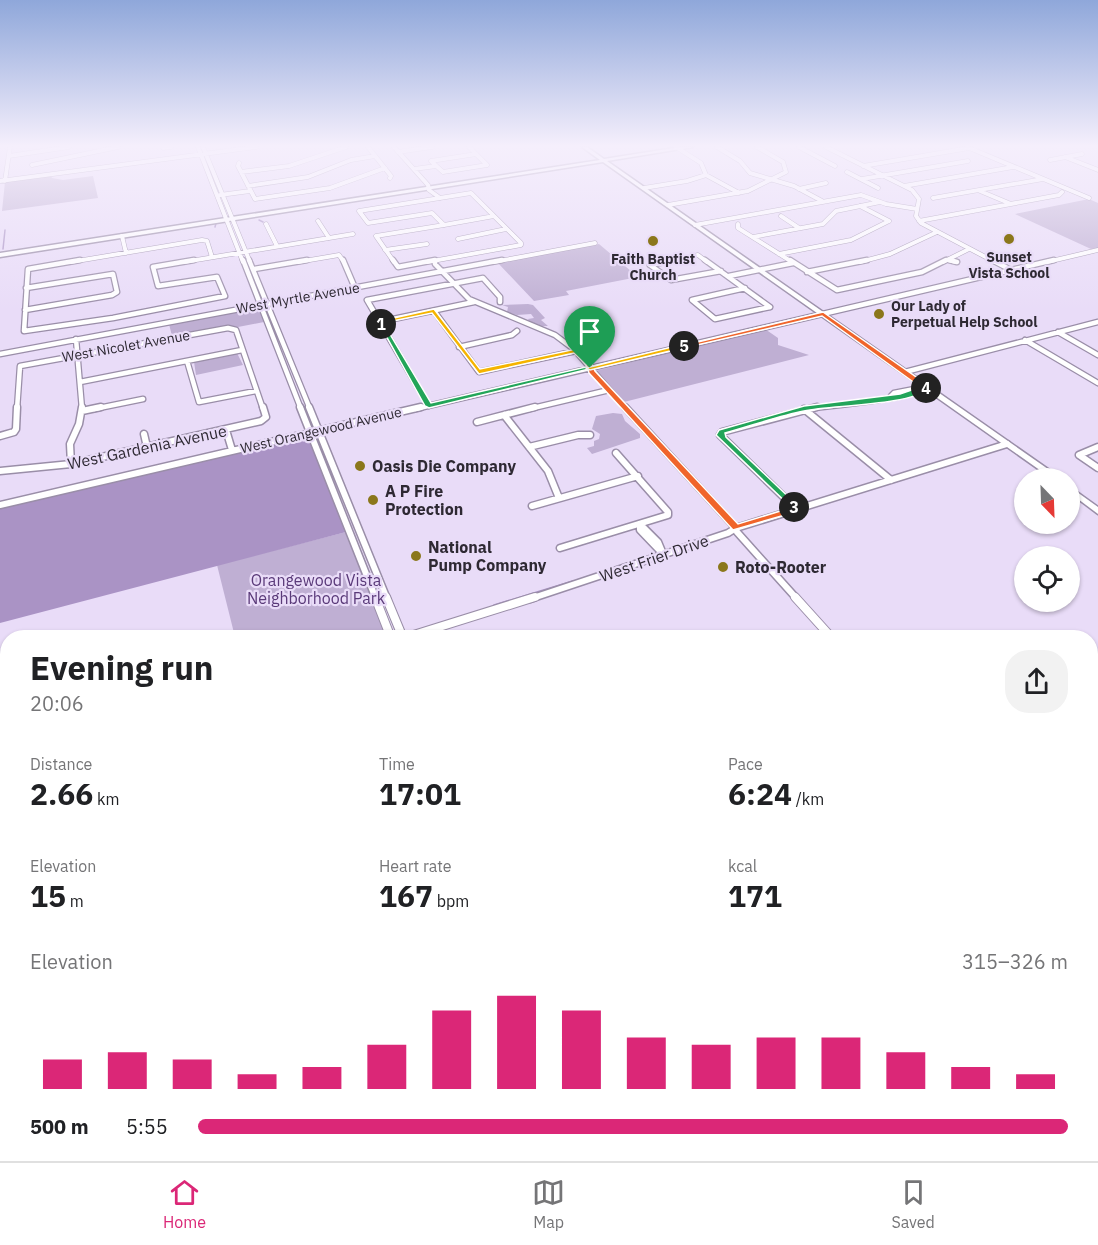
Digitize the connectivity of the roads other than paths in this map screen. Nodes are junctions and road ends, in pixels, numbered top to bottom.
1 (221, 201) edge
2 (226, 201) edge
3 (338, 201) edge
4 (420, 201) edge
5 (479, 201) edge
6 (663, 201) edge
7 (691, 201) edge
8 (822, 201) edge
9 (920, 201) edge
10 (1004, 201) edge
11 (1026, 201) edge
12 (880, 202) joint
13 (1011, 204) junction
14 (668, 205) junction
15 (860, 206) junction
16 (917, 209) junction
17 (494, 216) junction
18 (781, 216) dead end
19 (230, 218) junction
20 (318, 221) dead end
21 (919, 221) junction
22 (266, 224) dead end
23 (738, 224) dead end
24 (444, 225) junction
25 (695, 225) junction
26 (799, 228) junction
27 (506, 229) junction
28 (937, 232) junction
29 (353, 234) dead end
30 (122, 236) junction
31 (753, 237) junction
32 (329, 238) junction
33 (458, 239) dead end
34 (595, 243) dead end
35 (427, 244) dead end
36 (54, 245) junction
37 (277, 246) junction
38 (969, 249) junction
39 (385, 250) junction
40 (1097, 251) edge
41 (243, 252) junction
42 (0, 253) edge
43 (126, 253) junction
44 (779, 254) junction
45 (212, 257) junction
46 (948, 260) junction
47 (957, 262) dead end
48 (793, 263) junction
49 (438, 264) junction
50 (254, 269) junction
51 (760, 270) junction
52 (1011, 270) junction
53 (444, 271) junction
54 (721, 271) junction
55 (807, 272) junction
56 (729, 276) junction
57 (453, 283) junction
58 (26, 288) junction
59 (355, 288) junction
60 (745, 288) junction
61 (474, 302) junction
62 (500, 302) dead end
63 (264, 304) junction
64 (25, 310) junction
65 (434, 311) junction
66 (134, 314) junction
67 (823, 314) junction
68 (379, 322) junction
69 (1098, 322) edge
70 (136, 328) junction
71 (517, 331) dead end
72 (1058, 332) junction
73 (76, 339) junction
74 (1026, 340) junction
75 (459, 347) junction
76 (242, 350) junction
77 (578, 353) junction
78 (0, 354) edge
79 (78, 355) junction
80 (1098, 355) edge
81 (187, 361) junction
82 (293, 365) junction
83 (285, 367) junction
84 (590, 368) junction
85 (905, 372) junction
86 (80, 382) junction
87 (1098, 383) edge
88 (927, 387) junction
89 (609, 390) junction
90 (256, 391) junction
91 (143, 399) dead end
92 (429, 406) junction
93 (804, 409) junction
94 (82, 411) junction
95 (504, 415) junction
96 (477, 422) dead end
97 (226, 430) junction
98 (315, 431) junction
99 (144, 434) dead end
100 (590, 435) dead end
101 (0, 436) edge
102 (1007, 444) junction
103 (147, 447) junction
104 (529, 447) junction
105 (1098, 447) edge
106 (232, 450) junction
107 (616, 453) dead end
108 (71, 464) junction
109 (1041, 468) edge
110 (1098, 468) edge
111 (28, 469) junction
112 (0, 471) edge
113 (24, 476) dead end
114 (638, 476) junction
115 (891, 480) junction
116 (1080, 497) edge
117 (560, 498) junction
118 (0, 504) edge
119 (532, 506) dead end
120 (796, 509) junction
121 (1098, 511) edge
122 (640, 524) junction
123 (736, 528) junction
124 (560, 548) dead end
125 (663, 554) junction
126 (380, 581) junction
127 (370, 584) junction
128 (388, 630) edge
129 (401, 630) edge
130 (430, 630) edge
131 (825, 630) edge

1 - 19 street
2 - 19 street
3 - 19 main road
4 - 24 street
5 - 17 street
6 - 14 main road
7 - 14 street
8 - 25 street
9 - 16 street
10 - 13 street
11 - 13 street
12 - 15 street
12 - 16 street
13 - 21 street
14 - 25 main road
15 - 26 street
15 - 44 street
16 - 21 street
17 - 24 street
17 - 27 street
18 - 26 street
19 - 30 main road
19 - 36 main road
19 - 41 street
20 - 32 street
21 - 28 street
22 - 37 street
23 - 31 street
24 - 39 street
25 - 51 main road
26 - 31 street
27 - 33 street
27 - 49 street
28 - 38 street
28 - 55 street
29 - 32 street
30 - 36 main road
30 - 43 street
31 - 44 street
32 - 37 street
34 - 53 street, West Myrtle Avenue
35 - 39 street
36 - 42 main road
37 - 41 street
38 - 46 street
38 - 52 street
39 - 49 street
40 - 52 street, West Orangewood Avenue
41 - 45 street
41 - 50 street
41 - 63 street
43 - 45 street
43 - 58 street
44 - 48 street
45 - 66 street
46 - 47 street
46 - 55 street
48 - 51 street
48 - 55 street
49 - 53 street
50 - 59 street
50 - 63 street
51 - 56 street
51 - 67 main road
52 - 67 street, West Orangewood Avenue
53 - 57 street
53 - 59 street, West Myrtle Avenue
54 - 54 street
54 - 56 street
56 - 60 street
57 - 61 street
57 - 62 street
57 - 68 street
58 - 64 street
58 - 64 street
59 - 63 street, West Myrtle Avenue
60 - 60 street
61 - 65 street
61 - 77 street
63 - 70 street, West Myrtle Avenue
63 - 82 street
63 - 83 street
64 - 66 street
65 - 68 street
65 - 75 street
66 - 70 street
67 - 84 street, West Orangewood Avenue
67 - 85 main road
68 - 92 street
69 - 72 street
70 - 73 street, West Myrtle Avenue
71 - 75 street
72 - 74 street
72 - 80 street
73 - 78 street, West Myrtle Avenue
73 - 79 street
74 - 85 street
74 - 87 street
75 - 77 street
76 - 79 street, West Nicolet Avenue
76 - 81 street
76 - 90 street
77 - 84 street
79 - 86 street
79 - 101 street, West Nicolet Avenue
81 - 86 street
81 - 90 street
82 - 83 street
82 - 98 street
83 - 98 street
84 - 89 street
84 - 92 street, West Orangewood Avenue
85 - 88 main road
86 - 94 street
88 - 93 street
88 - 102 main road
89 - 95 street
89 - 123 street
90 - 97 street, West Gardenia Avenue
91 - 94 street
92 - 98 street, West Orangewood Avenue
93 - 115 street
93 - 120 street
94 - 108 street
95 - 96 street
95 - 104 street
97 - 103 street, West Gardenia Avenue
97 - 106 street
98 - 106 street, West Orangewood Avenue
98 - 126 street
98 - 127 street
99 - 103 street
100 - 104 street
102 - 109 main road
102 - 115 street, West Frier Drive
103 - 108 street, West Gardenia Avenue
104 - 117 street
105 - 110 street
106 - 118 street, West Orangewood Avenue
107 - 114 street
108 - 111 street, West Gardenia Avenue
111 - 112 street, West Gardenia Avenue
111 - 113 street
114 - 117 street
114 - 122 street
115 - 120 street, West Frier Drive
116 - 121 main road
117 - 119 street
120 - 123 street, West Frier Drive
122 - 124 street
122 - 125 street
123 - 125 street, West Frier Drive
123 - 131 street
125 - 130 street, West Frier Drive
126 - 127 street
126 - 129 street
127 - 128 street

